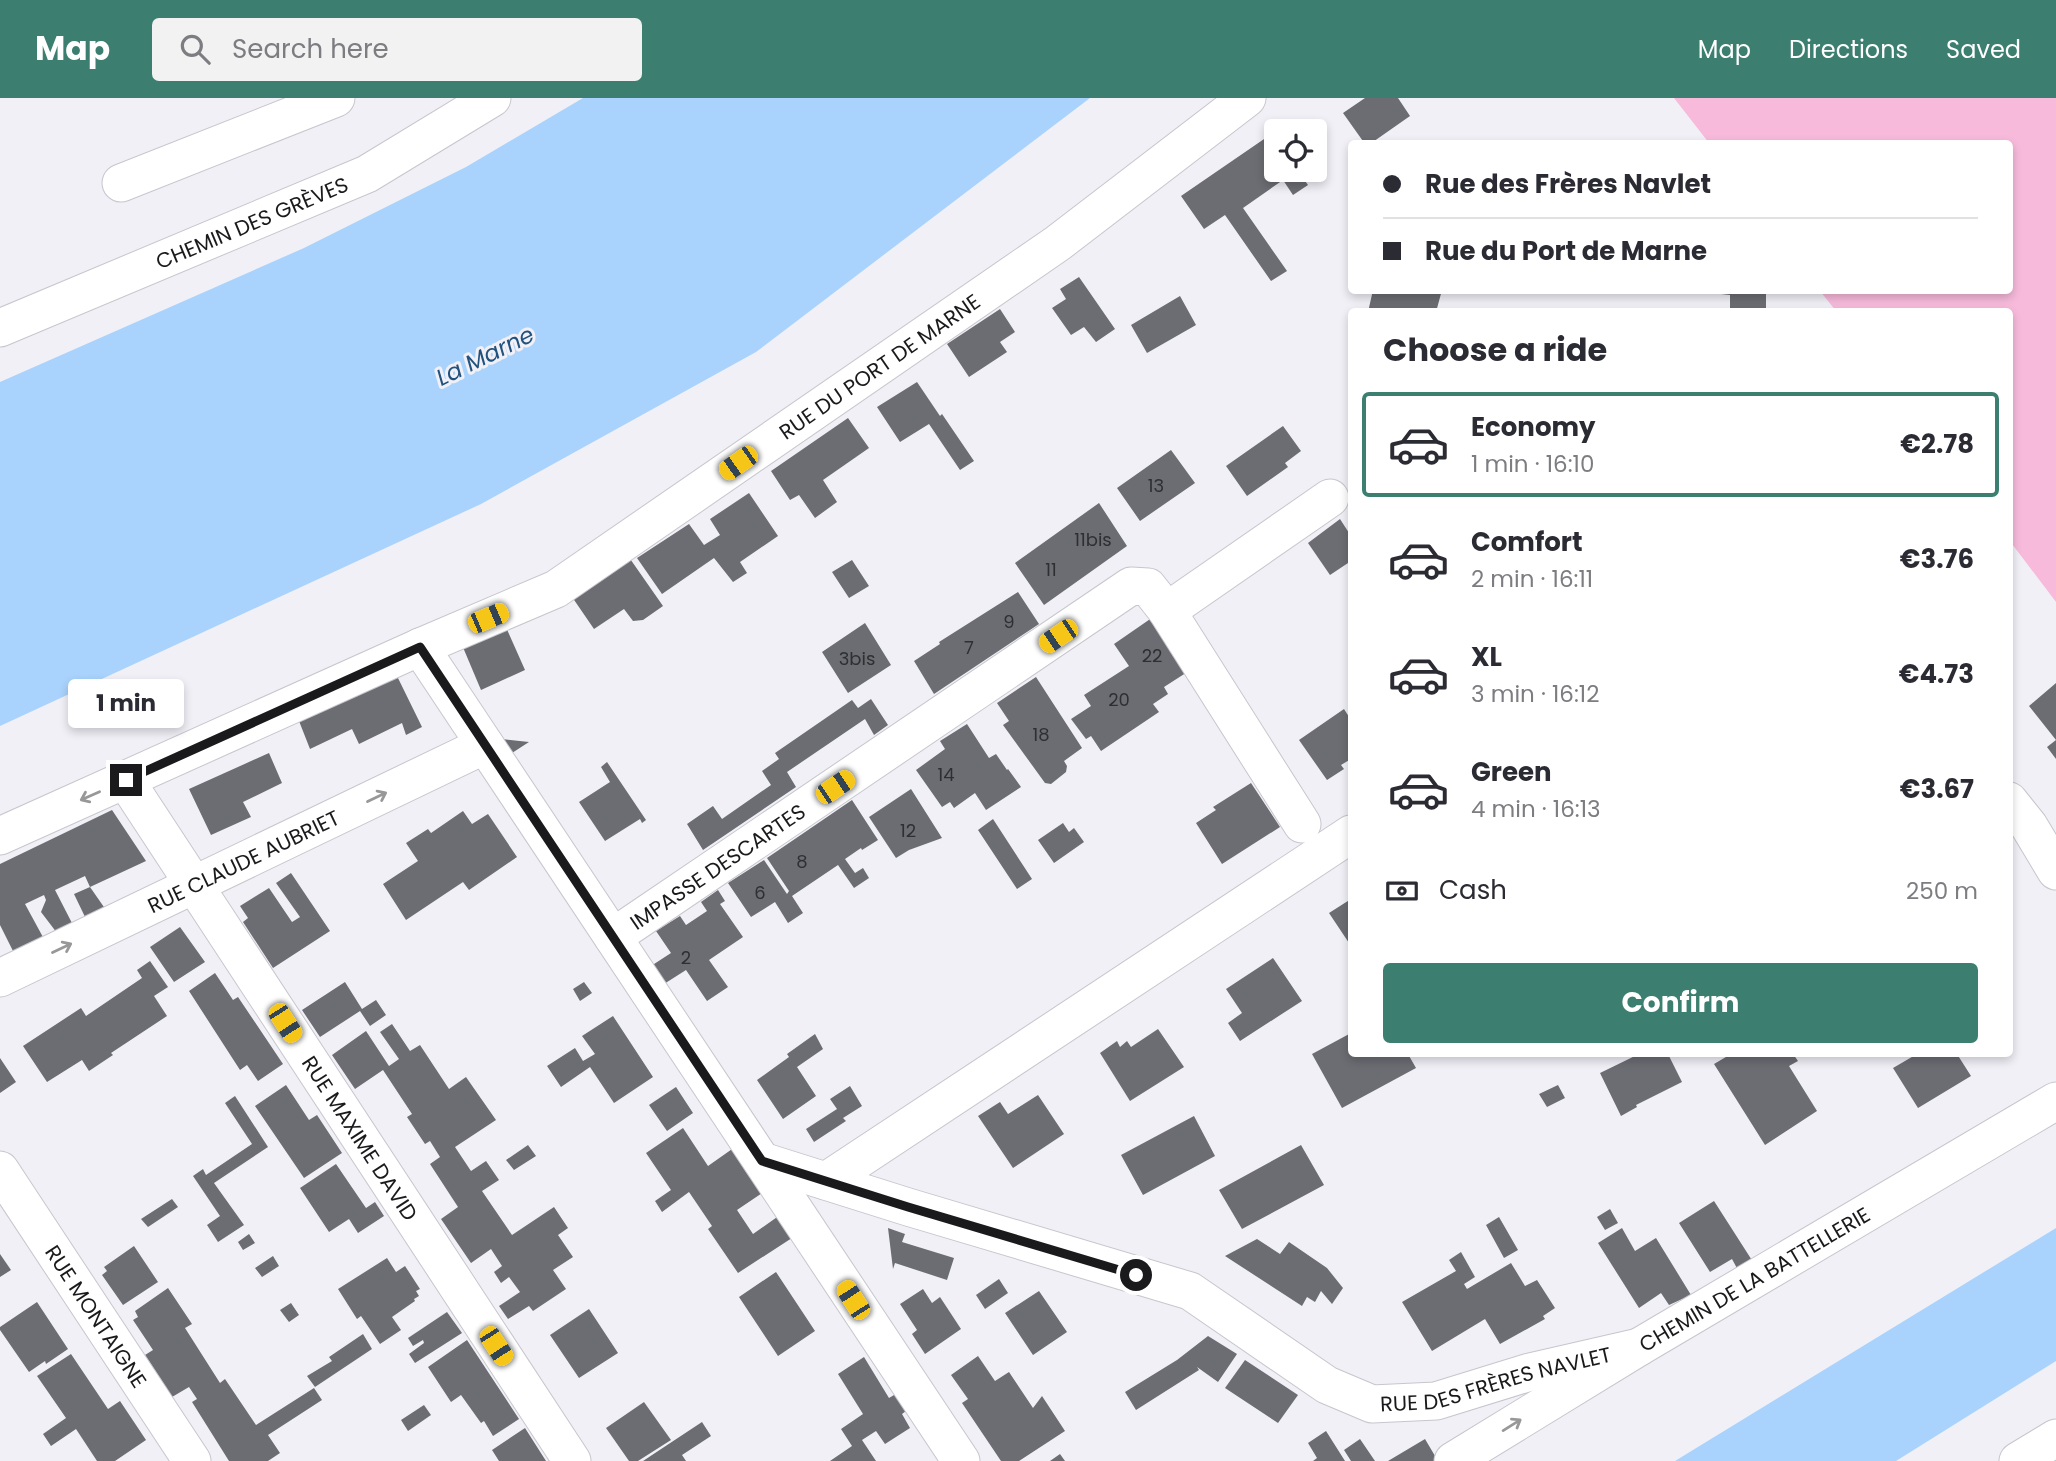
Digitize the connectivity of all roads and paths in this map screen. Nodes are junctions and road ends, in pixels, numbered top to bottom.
1 (336, 98) edge
2 (492, 98) edge
3 (1247, 98) edge
4 (121, 183) dead end
5 (0, 328) edge
6 (1330, 498) dead end
7 (1167, 611) junction
8 (420, 647) junction
9 (485, 745) junction
10 (126, 780) junction
11 (2016, 822) edge
12 (1301, 824) dead end
13 (0, 836) edge
14 (1348, 836) edge
15 (2056, 871) edge
16 (195, 885) junction
17 (613, 937) junction
18 (0, 978) edge
19 (2056, 1101) edge
20 (762, 1161) junction
21 (0, 1170) edge
22 (826, 1181) junction
23 (1639, 1347) junction
24 (2056, 1438) edge
25 (192, 1461) edge
26 (572, 1461) edge
27 (961, 1461) edge
28 (1453, 1461) edge
29 (2018, 1461) edge

1 - 4 street
2 - 5 street, CHEMIN DES GRÈVES
3 - 8 street, RUE DU PORT DE MARNE
6 - 7 street
7 - 12 street, IMPASSE DESCARTES
7 - 17 street, IMPASSE DESCARTES
8 - 9 street
8 - 10 street, RUE DU PORT DE MARNE
16 -> 9 street, RUE CLAUDE AUBRIET
9 - 17 street
10 -> 13 street, RUE DU PORT DE MARNE
10 - 16 street, RUE MAXIME DAVID
11 - 15 street
14 - 22 street
18 -> 16 street, RUE CLAUDE AUBRIET
16 - 26 street, RUE MAXIME DAVID
17 - 20 street
19 - 23 street, CHEMIN DE LA BATTELLERIE
20 - 22 street, RUE DES FRÈRES NAVLET
20 - 27 street
21 - 25 street, RUE MONTAIGNE
22 - 23 street, RUE DES FRÈRES NAVLET
28 -> 23 street, CHEMIN DE LA BATTELLERIE
24 - 29 street

